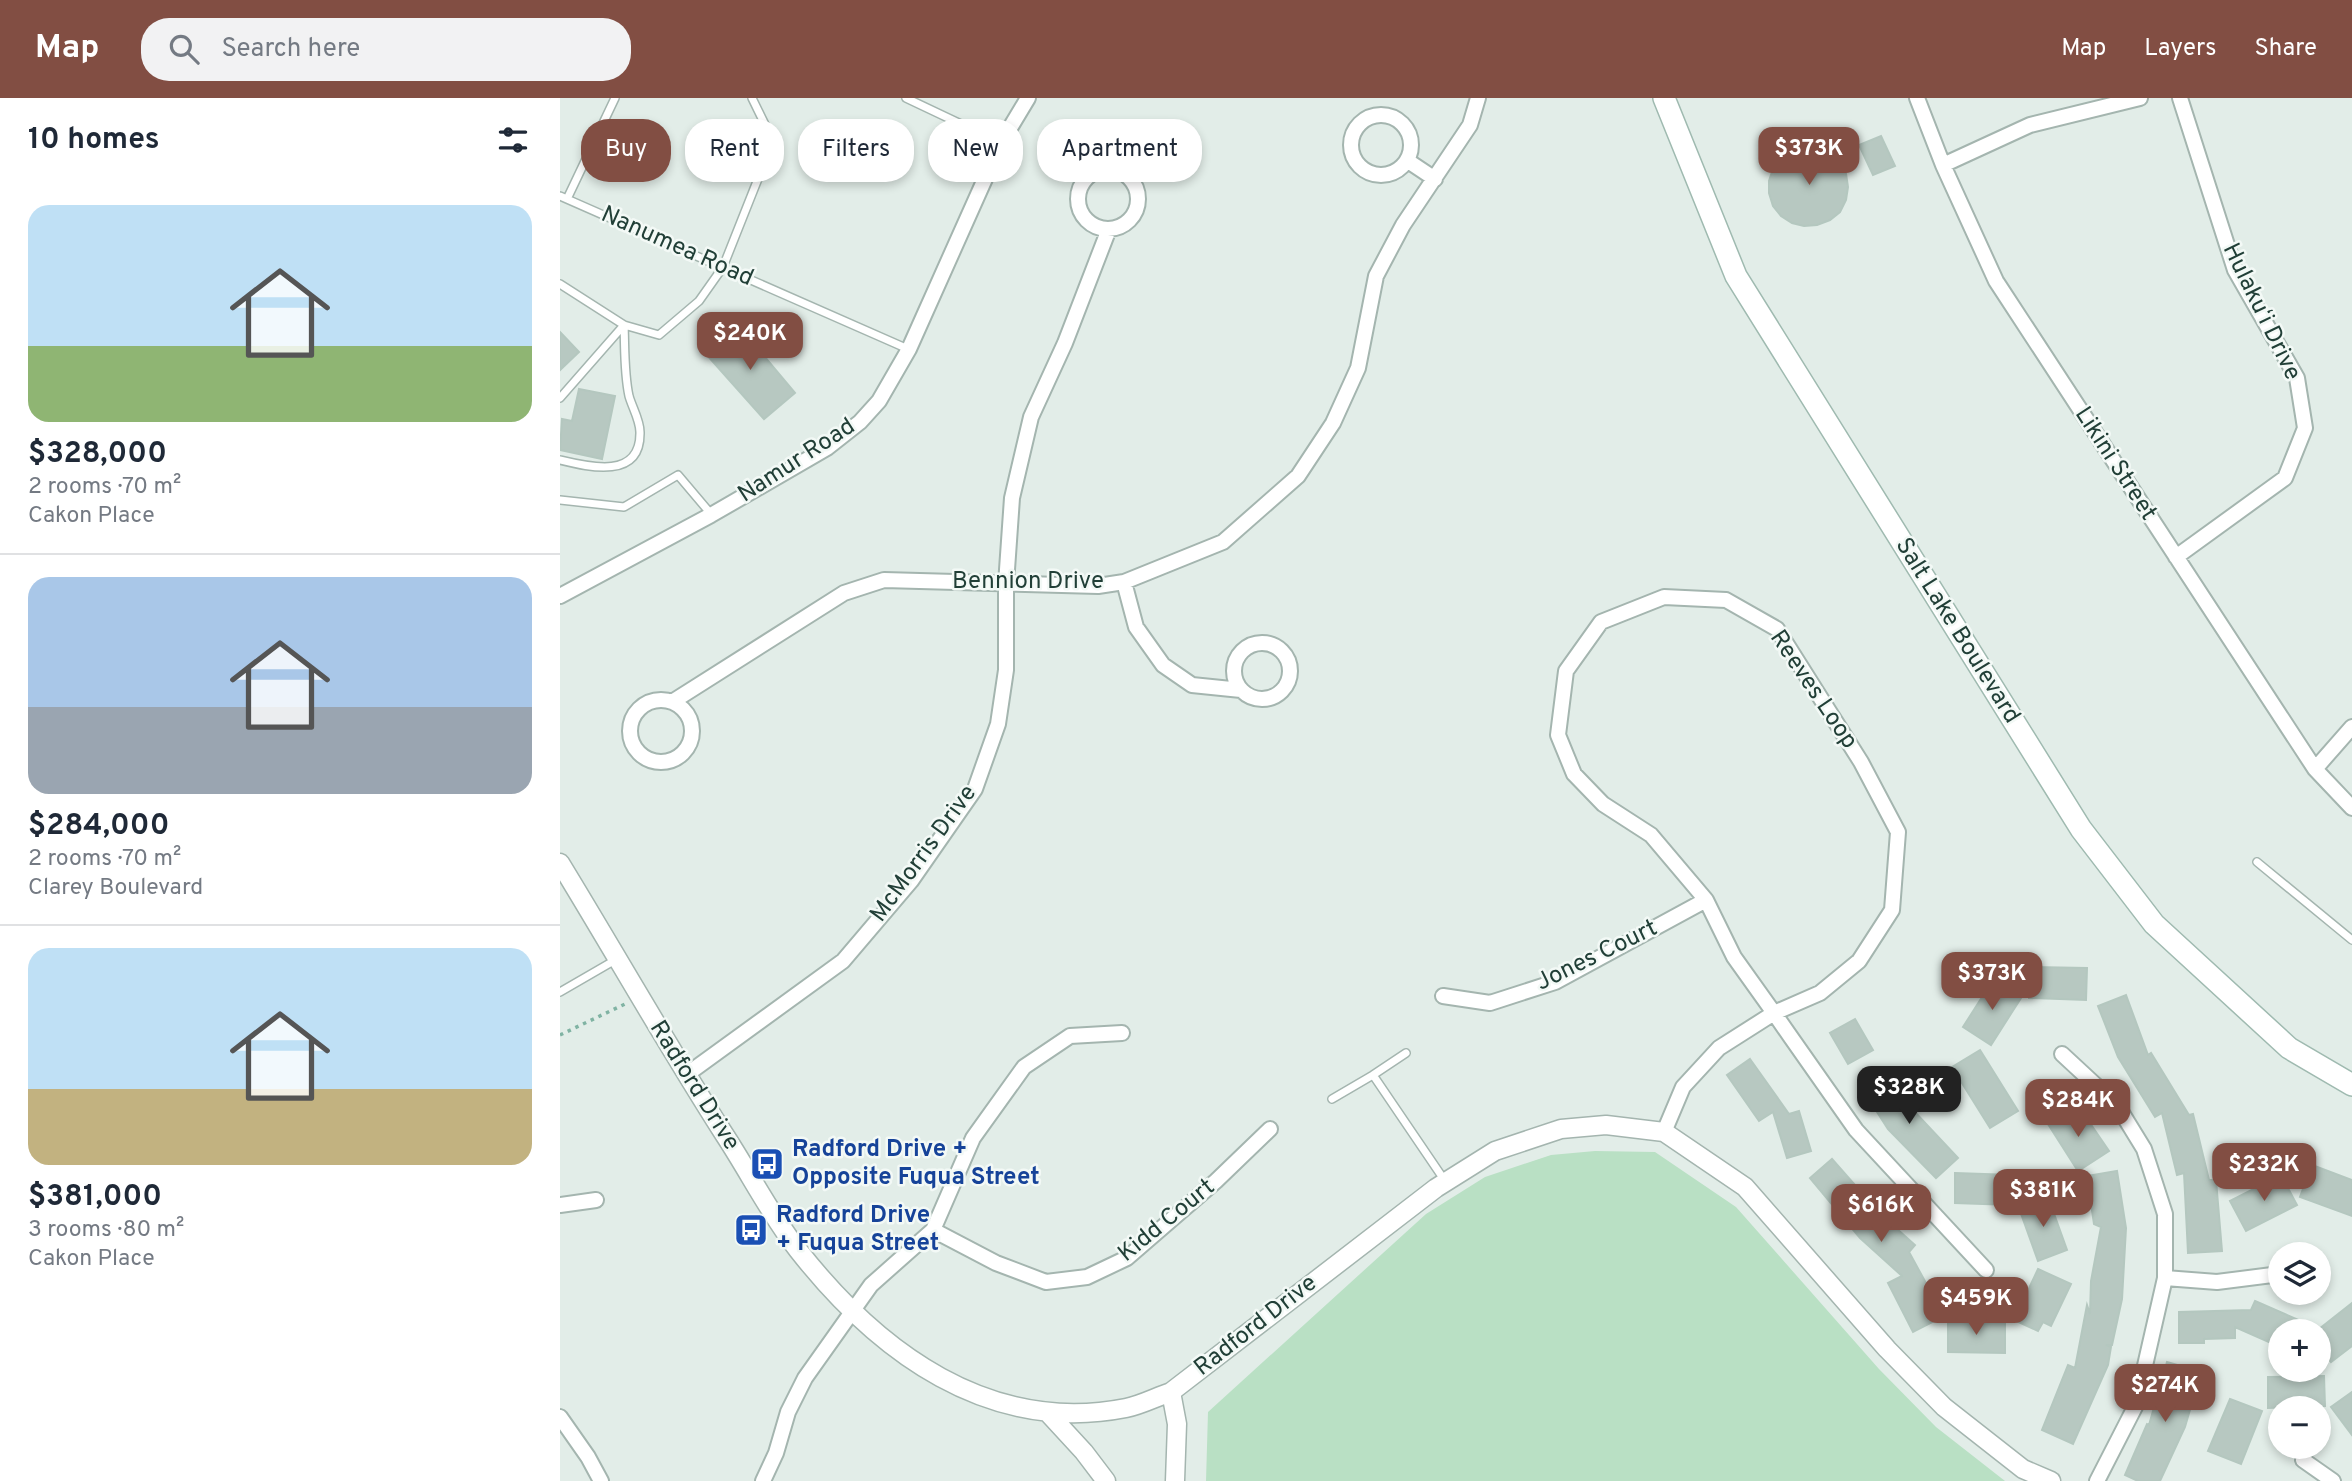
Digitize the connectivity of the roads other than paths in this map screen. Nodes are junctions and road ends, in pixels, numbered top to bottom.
1 (615, 98) edge
2 (752, 98) edge
3 (906, 98) edge
4 (1028, 98) edge
5 (1478, 98) edge
6 (1664, 98) edge
7 (1917, 98) edge
8 (2140, 98) edge
9 (2180, 98) edge
10 (949, 119) edge
11 (1016, 119) edge
12 (1408, 161) junction
13 (1943, 165) junction
14 (1435, 179) junction
15 (984, 182) edge
16 (564, 198) edge
17 (1109, 229) junction
18 (723, 267) junction
19 (560, 284) edge
20 (624, 325) junction
21 (909, 349) junction
22 (560, 398) edge
23 (560, 460) edge
24 (560, 499) edge
25 (711, 515) junction
26 (2176, 557) junction
27 (1124, 582) junction
28 (1006, 584) junction
29 (560, 596) edge
30 (1241, 690) junction
31 (671, 702) junction
32 (2352, 727) edge
33 (2315, 768) junction
34 (2352, 808) edge
35 (2257, 862) dead end
36 (560, 863) edge
37 (1706, 900) junction
38 (2352, 940) edge
39 (618, 958) junction
40 (560, 992) edge
41 (1443, 996) dead end
42 (1774, 1013) junction
43 (1122, 1033) dead end
44 (1406, 1053) dead end
45 (2062, 1054) dead end
46 (686, 1074) junction
47 (1373, 1075) junction
48 (2352, 1085) edge
49 (1332, 1099) dead end
50 (1270, 1129) dead end
51 (1664, 1132) junction
52 (1445, 1182) junction
53 (596, 1200) dead end
54 (560, 1205) edge
55 (933, 1230) junction
56 (1986, 1270) dead end
57 (2268, 1276) edge
58 (2165, 1278) junction
59 (852, 1313) junction
60 (1171, 1392) junction
61 (1049, 1414) junction
62 (560, 1417) edge
63 (2303, 1460) dead end
64 (2022, 1475) edge
65 (601, 1481) edge
66 (763, 1481) edge
67 (1106, 1481) edge
68 (1175, 1481) edge
69 (2051, 1481) edge
70 (2097, 1481) edge
71 (2333, 1481) edge

1 - 16 lane
2 - 18 lane
3 - 10 lane
4 - 11 street, Namur Road
5 - 14 street, Bennion Drive
6 - 48 main road, Salt Lake Boulevard
7 - 13 street, Likini Street
8 - 13 street
9 - 26 street, Hulakuʻi Drive
12 - 12 street
12 - 14 street
13 - 26 street, Likini Street
14 - 27 street, Bennion Drive
15 - 21 street, Namur Road
16 - 18 lane, Nanumea Road
17 - 17 street
17 - 28 street, McMorris Drive
18 - 20 lane
18 - 21 lane, Nanumea Road
19 - 20 lane
20 - 22 lane
20 - 23 lane
21 - 25 street, Namur Road
24 - 25 lane
25 - 29 street, Namur Road
26 - 33 street, Likini Street
27 - 28 street, Bennion Drive
27 - 30 street
28 - 31 street, Bennion Drive
28 - 46 street, McMorris Drive
30 - 30 street
31 - 31 street
32 - 33 street
33 - 34 street, Likini Street
35 - 38 lane
36 - 39 street, Radford Drive
37 - 41 street, Jones Court
37 - 42 street, Reeves Loop
37 - 42 street, Reeves Loop
39 - 40 lane
39 - 46 street, Radford Drive
42 - 51 street, Reeves Loop
42 - 56 street
43 - 55 street
44 - 47 lane
45 - 58 street
46 - 59 street, Radford Drive
47 - 49 lane
47 - 52 lane
50 - 55 street, Kidd Court
51 - 52 street, Radford Drive
51 - 64 street, Radford Drive
52 - 60 street, Radford Drive
53 - 54 street
55 - 59 street
57 - 58 street
58 - 70 street
59 - 61 street, Radford Drive
59 - 66 street
60 - 61 street, Radford Drive
60 - 68 street
61 - 67 street
62 - 65 street
63 - 71 street
64 - 69 street, Radford Drive

